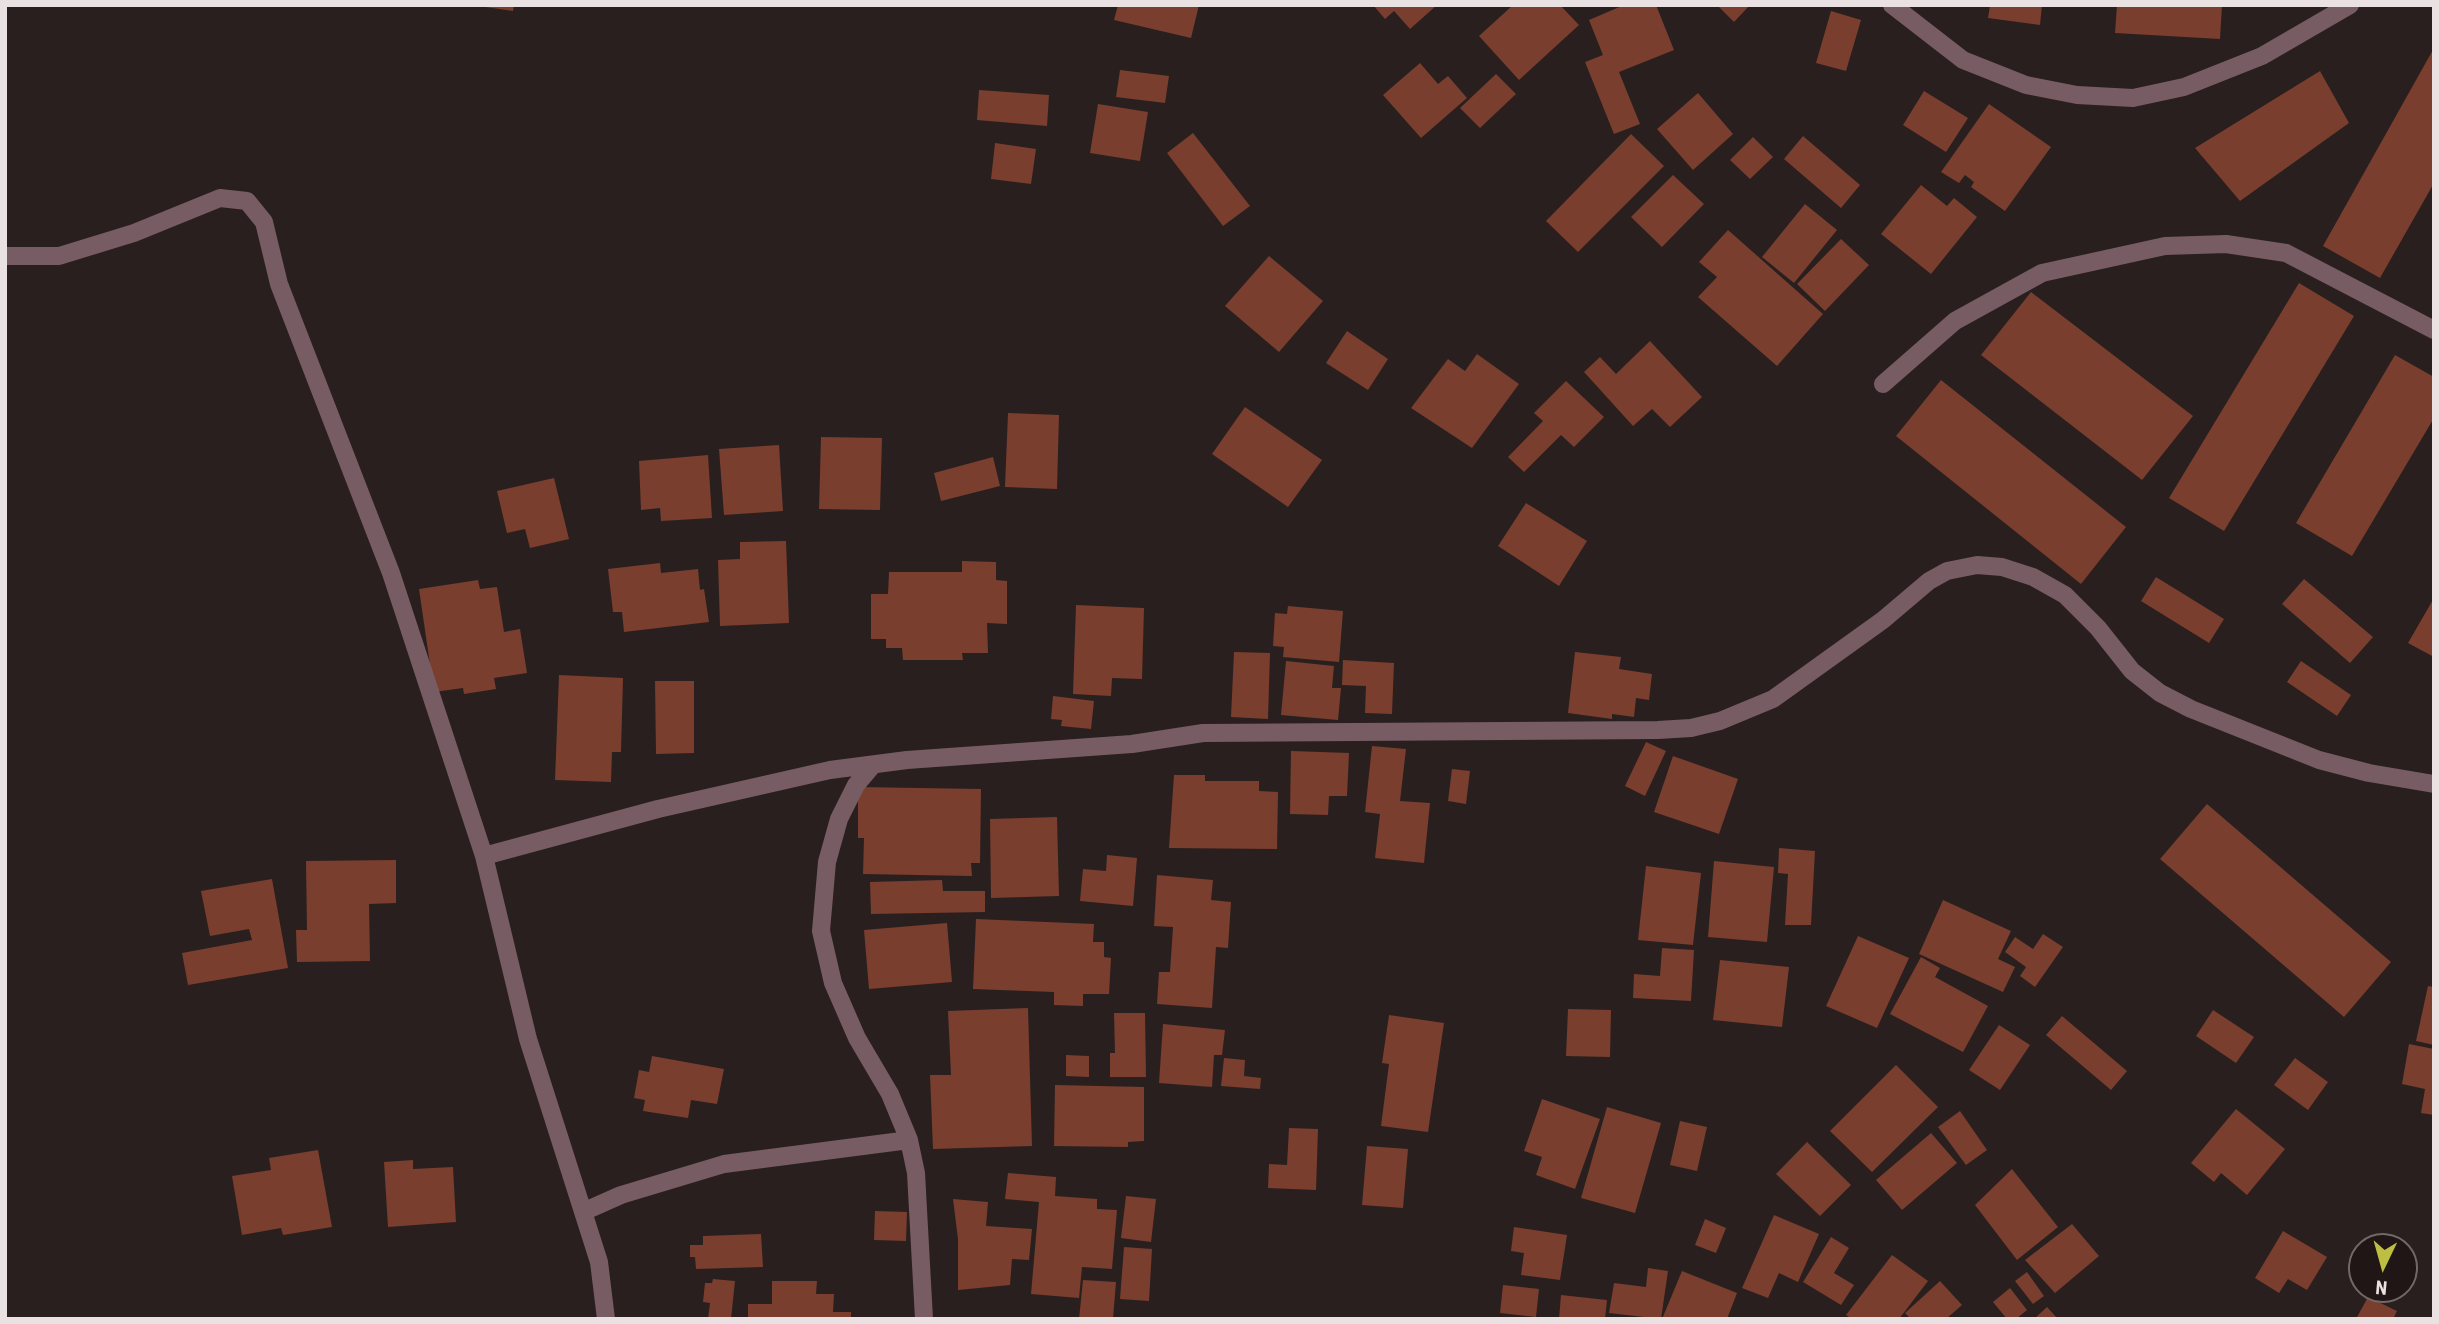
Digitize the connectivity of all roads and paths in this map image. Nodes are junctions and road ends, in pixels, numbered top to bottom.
1 (1892, 5) edge
2 (2350, 5) edge
3 (5, 256) edge
4 (2434, 330) edge
5 (1883, 384) dead end
6 (873, 765) junction
7 (2434, 784) edge
8 (484, 856) junction
9 (909, 1140) junction
10 (584, 1211) junction
11 (606, 1319) edge
12 (924, 1319) edge

1 - 2 street
3 - 8 street
4 - 5 street
6 - 7 street
6 - 8 street
6 - 9 street
8 - 10 street
9 - 10 street
9 - 12 street
10 - 11 street

